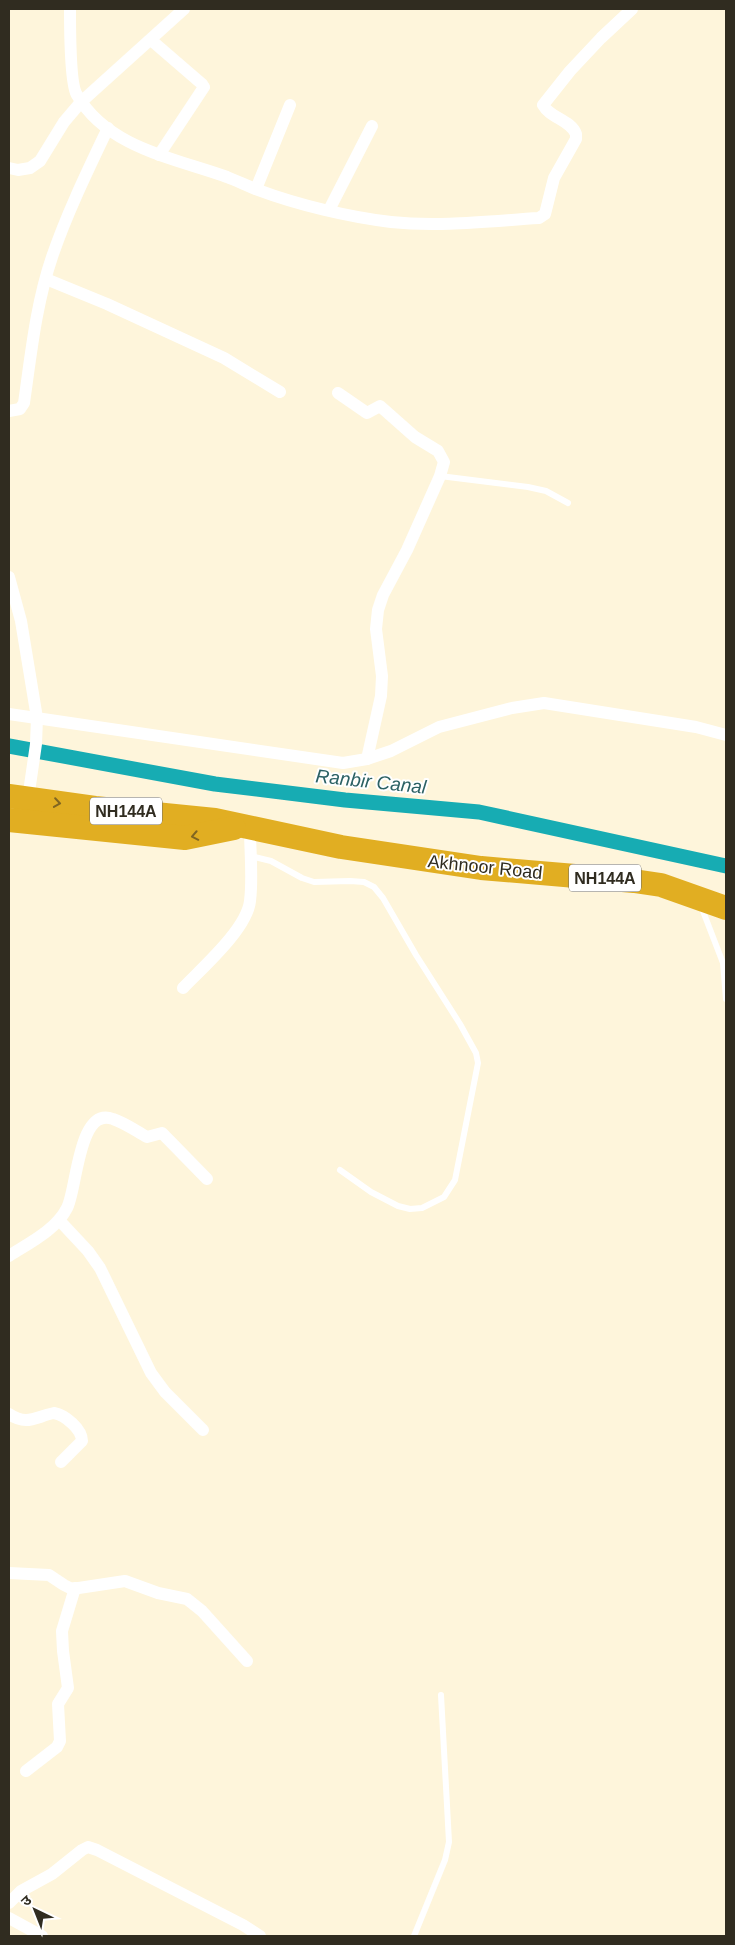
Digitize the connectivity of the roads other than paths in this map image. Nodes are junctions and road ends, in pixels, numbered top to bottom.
1 (70, 9) edge
2 (184, 9) edge
3 (632, 9) edge
4 (151, 40) junction
5 (82, 102) junction
6 (290, 105) dead end
7 (372, 126) dead end
8 (108, 128) junction
9 (159, 155) junction
10 (9, 168) edge
11 (256, 189) junction
12 (329, 210) junction
13 (46, 279) junction
14 (280, 392) dead end
15 (338, 392) dead end
16 (9, 410) edge
17 (440, 476) junction
18 (568, 503) dead end
19 (9, 577) edge
20 (9, 714) edge
21 (37, 718) junction
22 (726, 735) edge
23 (367, 759) junction
24 (18, 797) edge
25 (9, 820) edge
26 (247, 828) junction
27 (250, 856) junction
28 (698, 898) junction
29 (726, 908) edge
30 (183, 988) dead end
31 (726, 999) edge
32 (340, 1170) dead end
33 (207, 1179) dead end
34 (59, 1220) junction
35 (9, 1256) edge
36 (9, 1414) edge
37 (203, 1430) dead end
38 (61, 1462) dead end
39 (9, 1573) edge
40 (75, 1588) junction
41 (247, 1660) dead end
42 (441, 1695) dead end
43 (26, 1771) dead end
44 (9, 1903) edge
45 (9, 1918) edge
46 (42, 1936) edge
47 (260, 1936) edge
48 (414, 1936) edge

1 - 5 street
2 - 4 street
3 - 12 street
4 - 5 street
4 - 9 street
5 - 8 street
5 - 10 street
6 - 11 street
7 - 12 street
8 - 9 street
8 - 13 street
9 - 11 street
11 - 12 street
13 - 14 street
13 - 16 street
15 - 17 street
17 - 18 lane
17 - 23 street
19 - 21 street
20 - 21 street
21 - 23 street
21 - 24 street
22 - 23 street
24 -> 26 highway, Akhnoor Road / NH144A
26 -> 25 highway, Akhnoor Road / NH144A
26 - 27 street
26 - 28 highway, Akhnoor Road / NH144A
27 - 30 street
27 - 32 lane
28 - 29 highway, Akhnoor Road / NH144A
28 - 31 lane
33 - 34 street
34 - 35 street
34 - 37 street
36 - 38 street
39 - 40 street
40 - 41 street
40 - 43 street
42 - 48 lane
44 - 47 street
45 - 46 street

